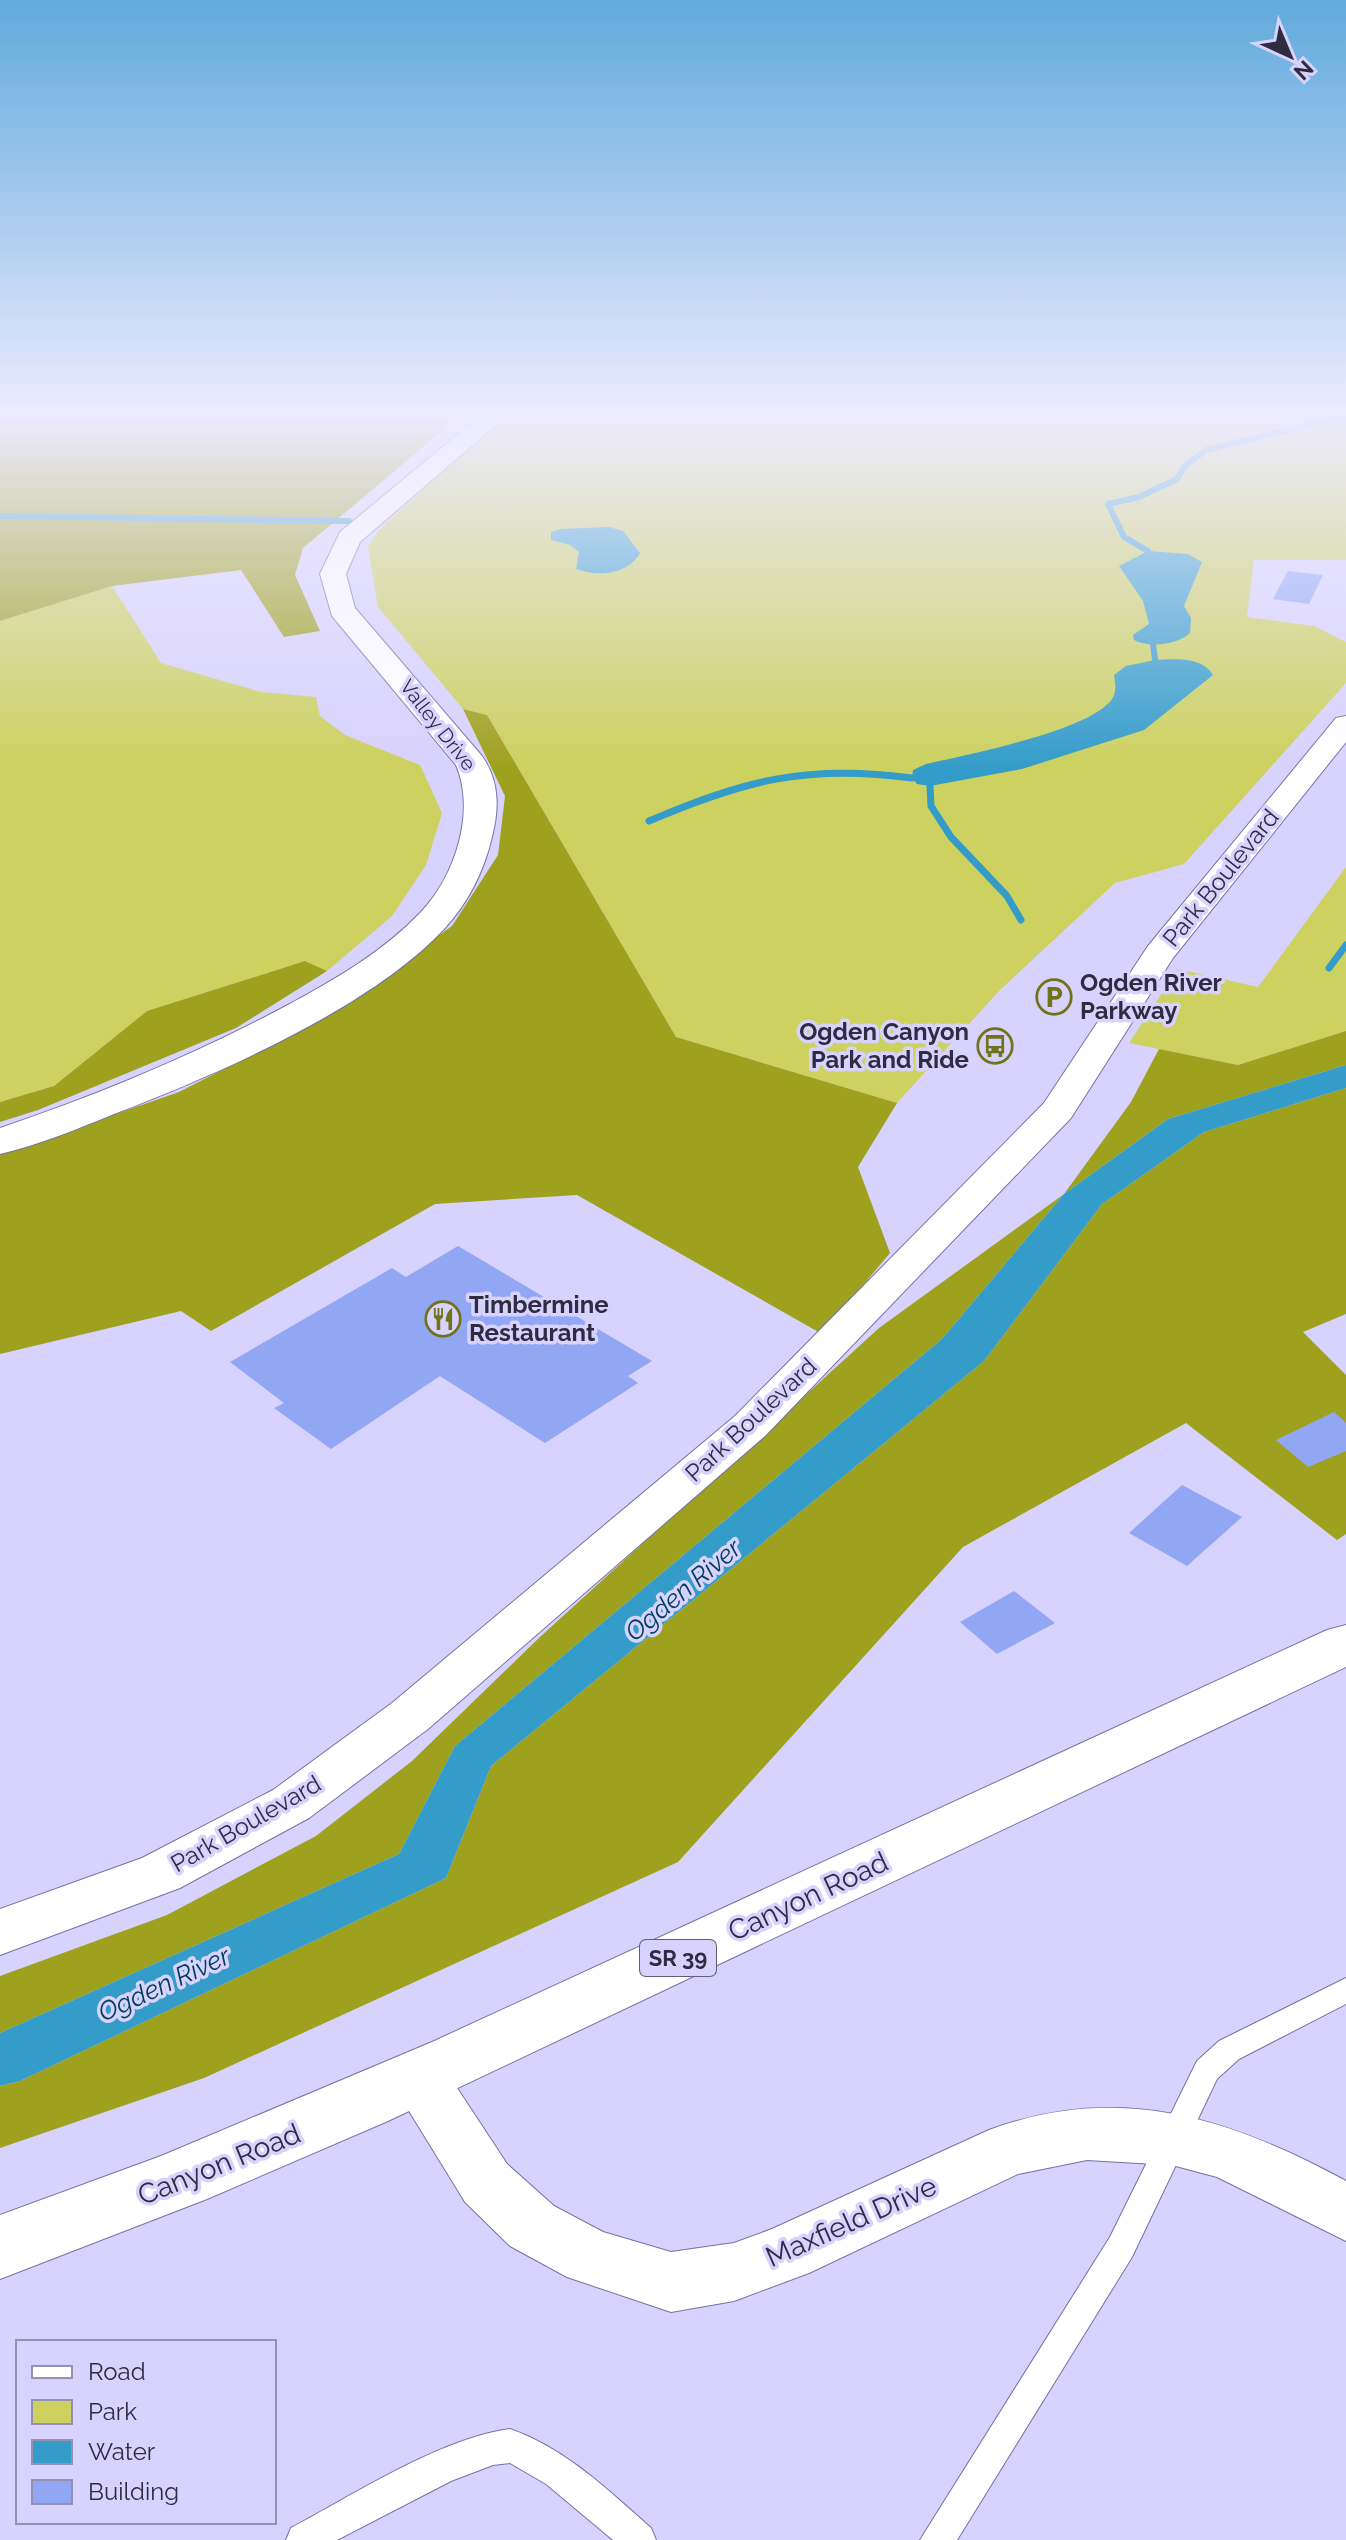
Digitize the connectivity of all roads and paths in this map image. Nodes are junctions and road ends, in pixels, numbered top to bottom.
1 (359, 530) edge
2 (1346, 724) edge
3 (0, 1142) edge
4 (1346, 1644) edge
5 (0, 1932) edge
6 (1346, 1990) edge
7 (419, 2080) junction
8 (1172, 2138) junction
9 (1346, 2213) edge
10 (0, 2247) edge
11 (303, 2540) edge
12 (639, 2540) edge
13 (937, 2540) edge

1 - 3 street, Valley Drive
2 - 5 street, Park Boulevard
4 - 7 street, Canyon Road / SR 39
6 - 8 lane
7 - 8 street, Maxfield Drive
7 - 10 street, Canyon Road / SR 39
8 - 9 street, Maxfield Drive
8 - 13 lane
11 - 12 lane

